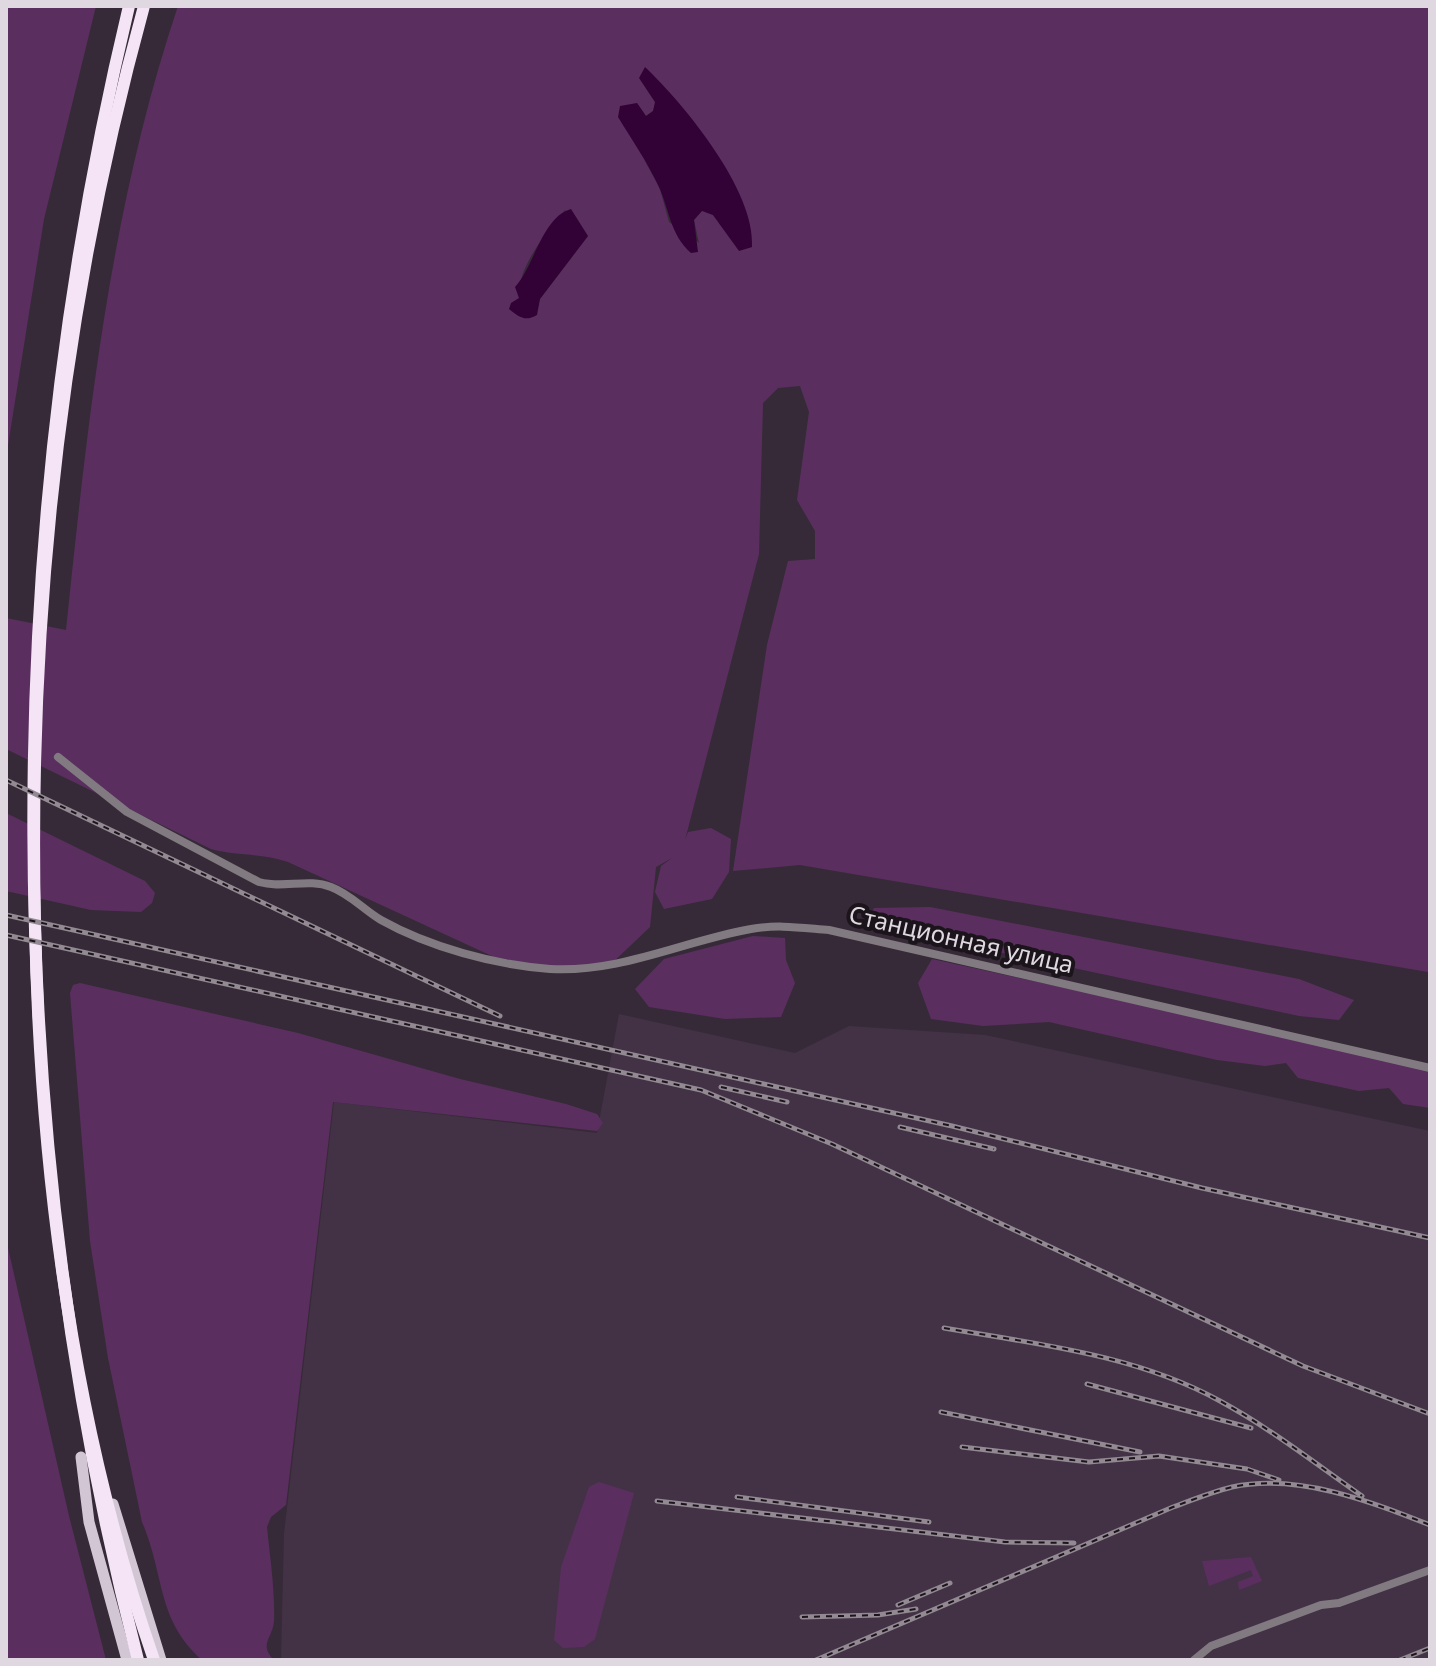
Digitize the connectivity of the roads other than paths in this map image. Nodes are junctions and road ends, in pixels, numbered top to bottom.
1 (129, 6) edge
2 (144, 6) edge
3 (31, 547) dead end
4 (58, 757) dead end
5 (1430, 1068) edge
6 (68, 1397) dead end
7 (97, 1454) junction
8 (81, 1457) junction
9 (1430, 1570) edge
10 (127, 1660) edge
11 (138, 1660) edge
12 (154, 1660) edge
13 (161, 1660) edge
14 (1194, 1660) edge

1 - 3 highway
2 - 7 highway
4 - 5 street, Станционная улица
6 - 8 highway
7 - 12 highway
7 - 13 main road
8 - 10 main road
8 - 11 highway
9 - 14 street

